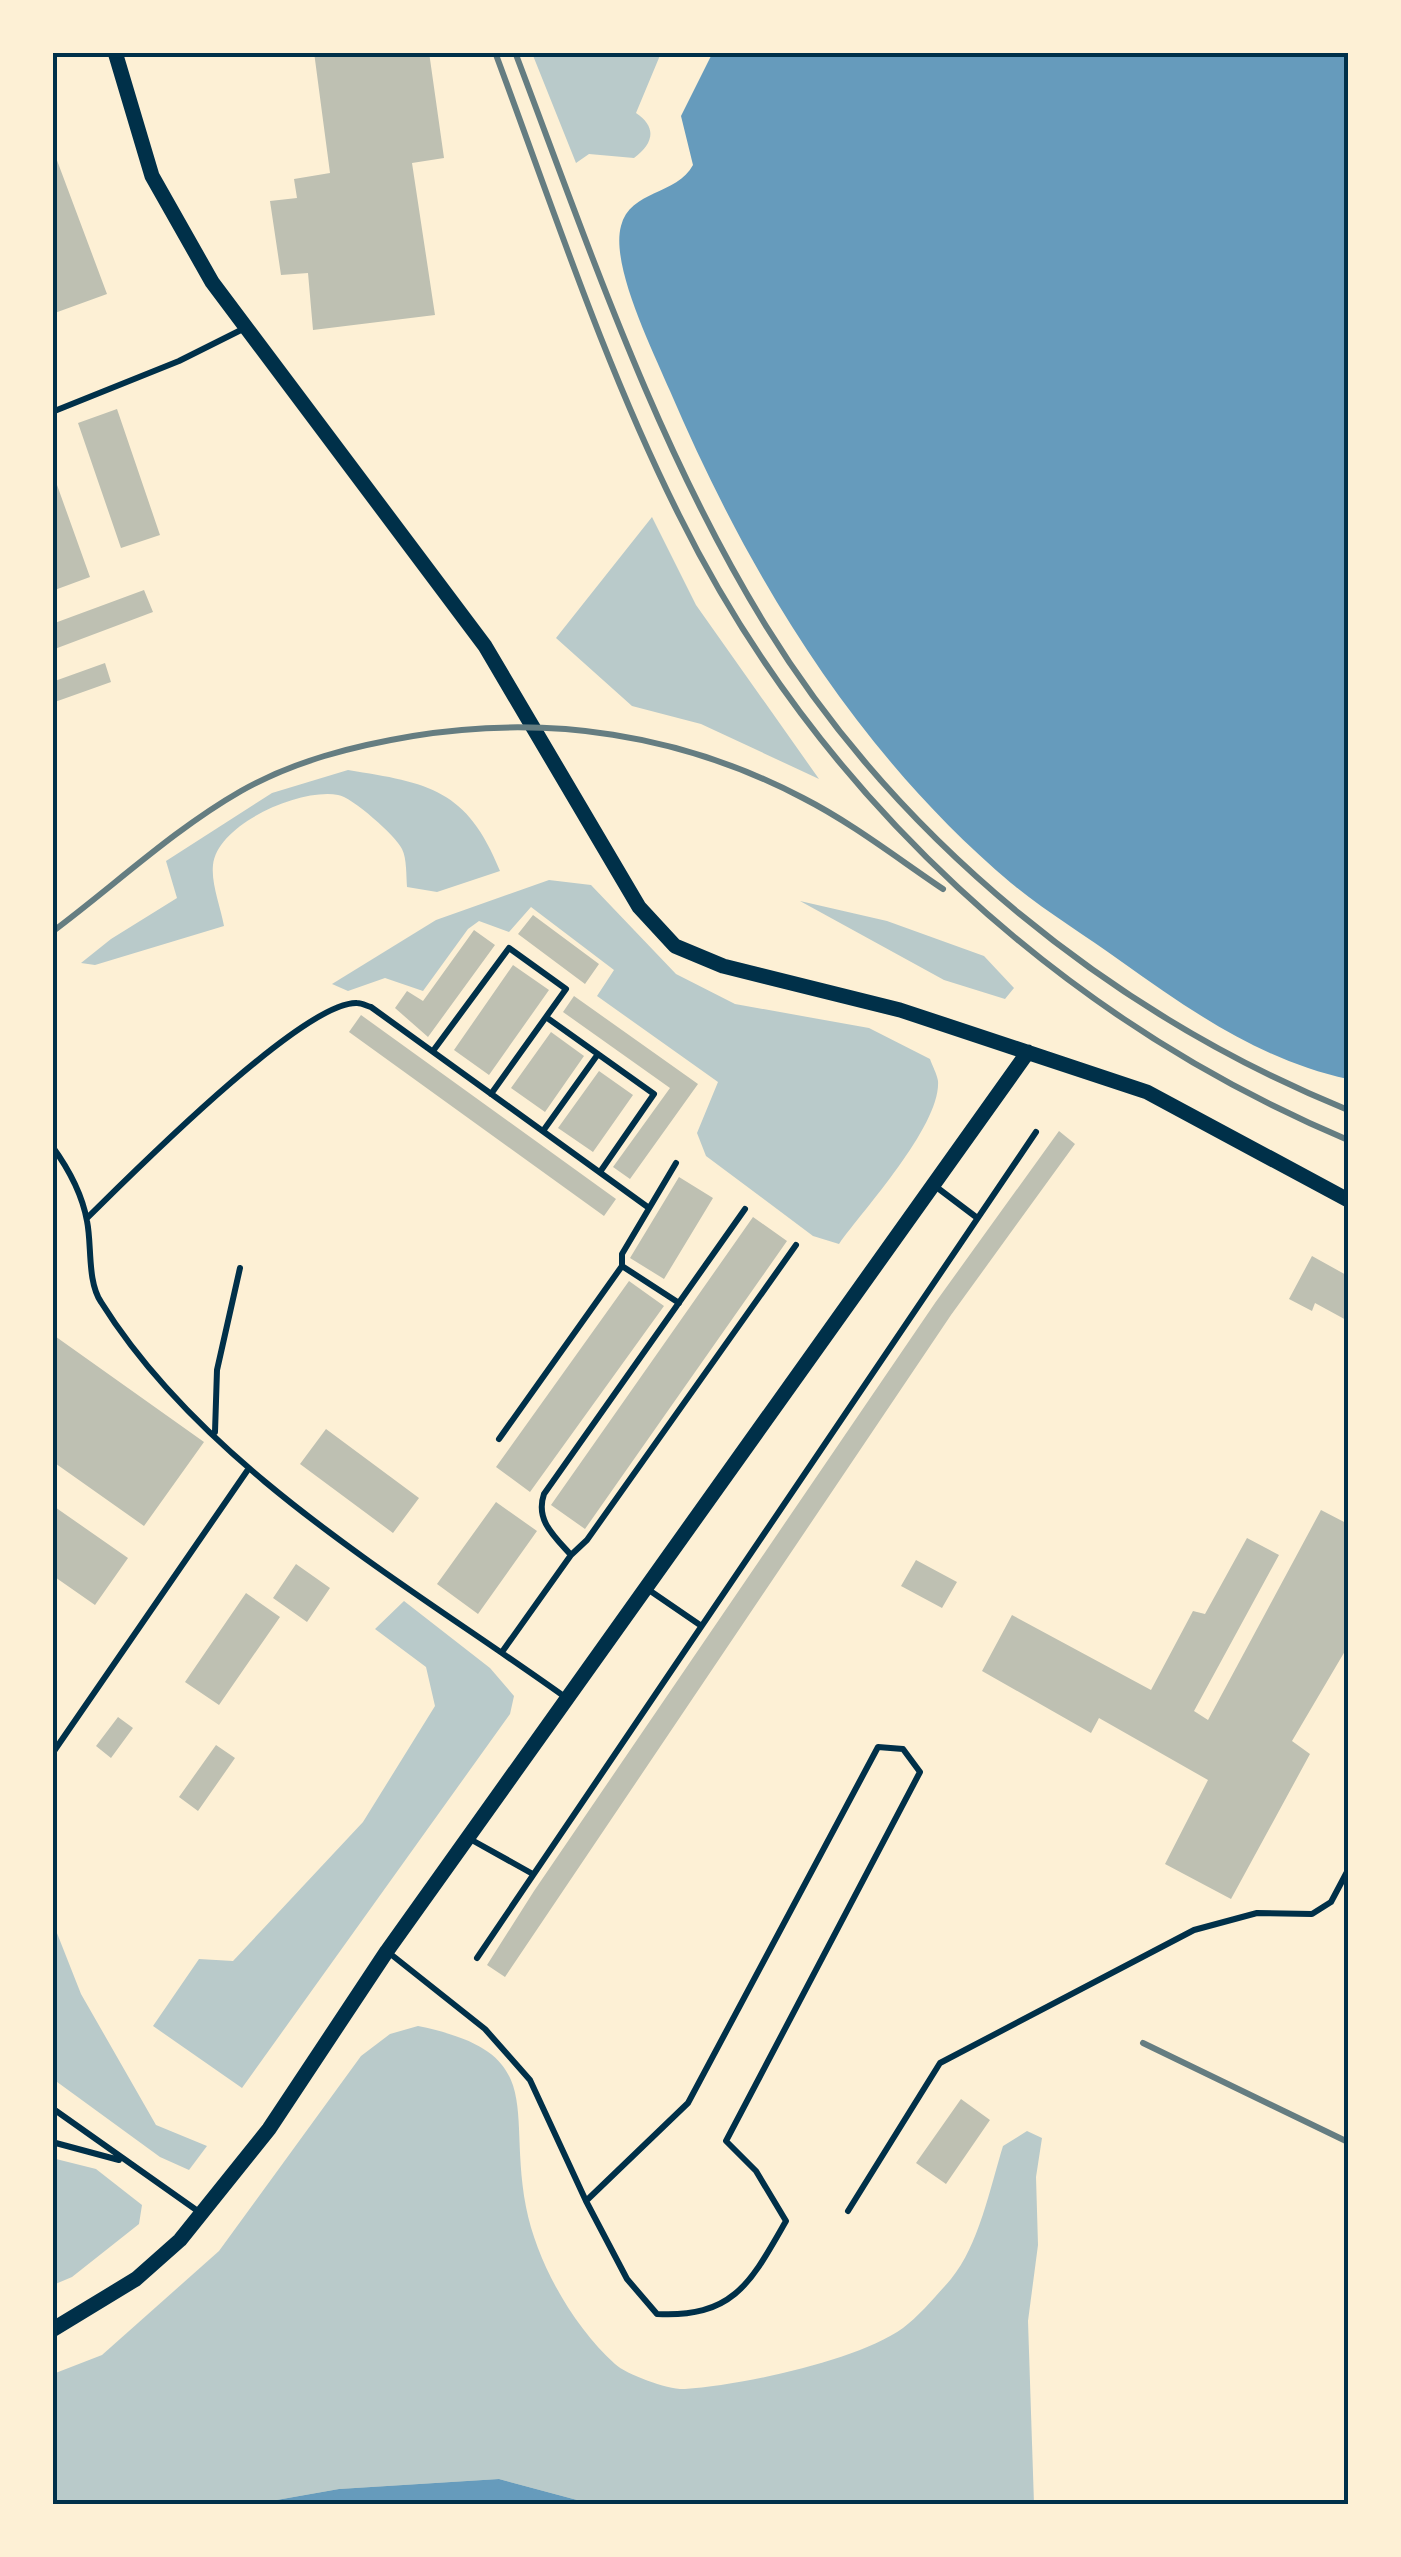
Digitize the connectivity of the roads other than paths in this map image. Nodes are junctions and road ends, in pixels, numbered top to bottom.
1 (115, 52) edge
2 (243, 328) junction
3 (52, 412) edge
4 (546, 1016) junction
5 (433, 1052) junction
6 (1028, 1052) junction
7 (598, 1054) junction
8 (492, 1094) junction
9 (543, 1131) junction
10 (1036, 1132) dead end
11 (52, 1146) edge
12 (676, 1162) dead end
13 (600, 1172) junction
14 (934, 1185) junction
15 (1348, 1200) edge
16 (649, 1208) junction
17 (745, 1209) dead end
18 (976, 1217) junction
19 (87, 1218) junction
20 (796, 1245) dead end
21 (622, 1266) junction
22 (240, 1268) dead end
23 (679, 1303) junction
24 (214, 1434) junction
25 (499, 1439) dead end
26 (248, 1471) junction
27 (571, 1555) junction
28 (645, 1588) junction
29 (700, 1625) junction
30 (502, 1652) junction
31 (570, 1700) junction
32 (52, 1754) edge
33 (469, 1838) junction
34 (1348, 1870) edge
35 (531, 1873) junction
36 (387, 1951) junction
37 (477, 1958) dead end
38 (52, 2108) edge
39 (52, 2142) edge
40 (126, 2162) junction
41 (586, 2201) junction
42 (848, 2211) dead end
43 (203, 2215) junction
44 (52, 2330) edge

1 - 2 street
2 - 3 lane
2 - 6 street
4 - 5 lane
4 - 7 lane
4 - 8 lane
5 - 8 lane
5 - 19 lane
6 - 14 street
6 - 15 street
7 - 9 lane
7 - 13 lane
8 - 9 lane
9 - 13 lane
10 - 18 lane
11 - 19 lane
12 - 16 lane
13 - 16 lane
14 - 18 lane
14 - 28 street
16 - 21 lane
17 - 23 lane
18 - 29 lane
19 - 24 lane
20 - 27 lane
21 - 23 lane
21 - 25 lane
22 - 24 lane
23 - 27 lane
24 - 26 lane
26 - 30 lane
26 - 32 lane
27 - 30 lane
28 - 29 lane
28 - 31 street
29 - 35 lane
30 - 31 lane
31 - 33 street
33 - 35 lane
33 - 36 street
34 - 42 lane
35 - 37 lane
36 - 41 lane
36 - 43 street
38 - 40 lane
39 - 40 lane
40 - 43 lane
41 - 41 lane
43 - 44 street

